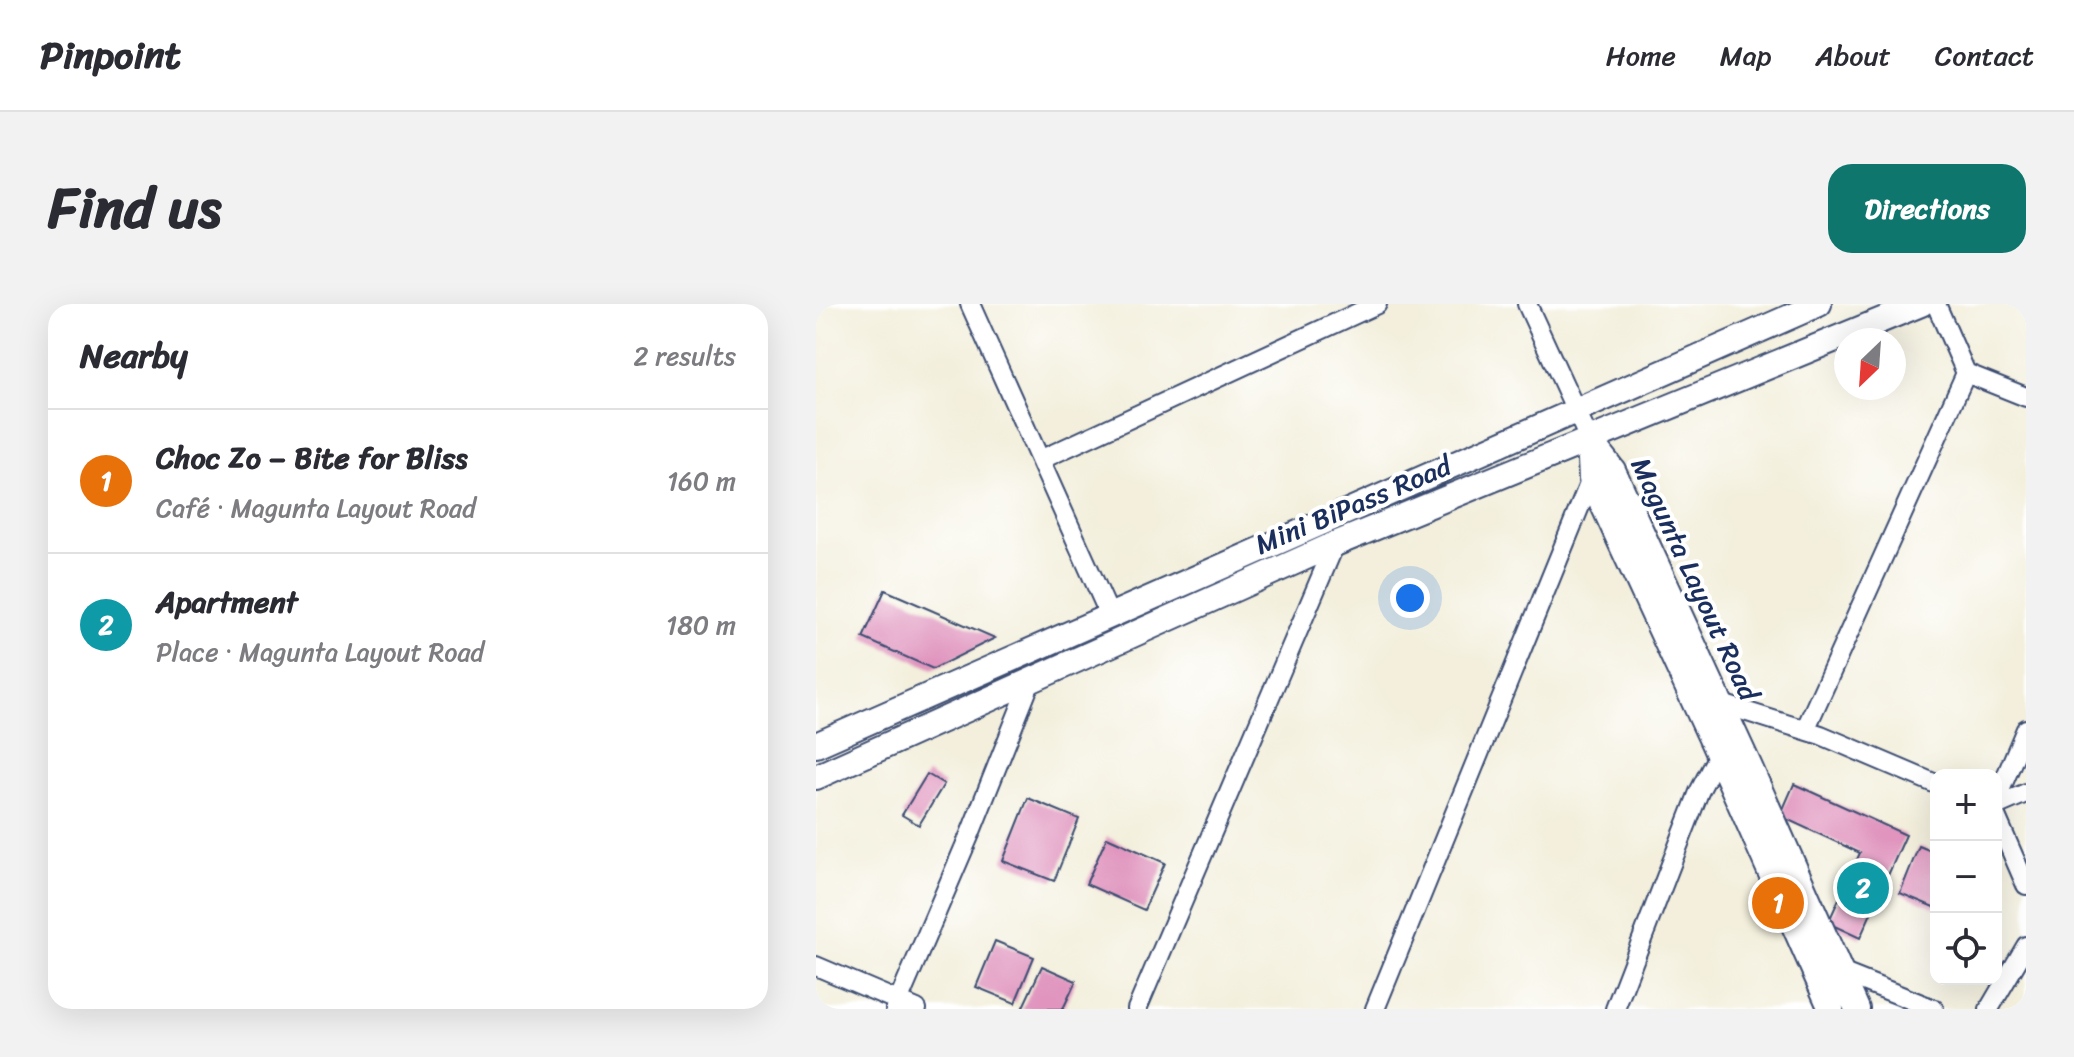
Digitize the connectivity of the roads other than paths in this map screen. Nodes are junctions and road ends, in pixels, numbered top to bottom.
1 (970, 304) edge
2 (1377, 304) edge
3 (1527, 304) edge
4 (1819, 304) edge
5 (1921, 304) edge
6 (1936, 304) edge
7 (1966, 373) junction
8 (2026, 397) edge
9 (1577, 410) junction
10 (1589, 439) junction
11 (1040, 460) junction
12 (1591, 479) junction
13 (1335, 544) junction
14 (1110, 616) junction
15 (1031, 681) junction
16 (1722, 704) junction
17 (2026, 729) edge
18 (1805, 730) junction
19 (816, 745) edge
20 (1718, 755) junction
21 (816, 777) edge
22 (1930, 782) edge
23 (2002, 786) edge
24 (2026, 793) edge
25 (2002, 803) edge
26 (2002, 830) edge
27 (2026, 885) edge
28 (2026, 946) edge
29 (816, 966) edge
30 (1841, 972) junction
31 (897, 1005) edge
32 (917, 1009) edge
33 (1137, 1009) edge
34 (1375, 1009) edge
35 (1615, 1009) edge
36 (1831, 1009) edge
37 (1857, 1009) edge
38 (1934, 1009) edge
39 (1989, 1009) edge

1 - 11 street
2 - 11 street
3 - 9 street
4 - 9 main road
5 - 10 main road, Mini BiPass Road
6 - 7 street
7 - 8 street
7 - 18 street
9 - 10 street
9 - 14 main road
10 - 12 main road, Magunta Layout Road
10 - 13 main road, Mini BiPass Road
10 - 16 main road, Magunta Layout Road
11 - 14 street
12 - 20 main road, Magunta Layout Road
12 - 34 street
13 - 15 main road, Mini BiPass Road
13 - 33 street
14 - 19 main road
15 - 21 main road, Mini BiPass Road
15 - 31 street
16 - 18 street
16 - 30 main road, Magunta Layout Road
17 - 23 street
18 - 22 street
20 - 35 street
20 - 36 main road, Magunta Layout Road
24 - 25 street
26 - 27 street
28 - 39 street
29 - 31 street
30 - 37 main road, Magunta Layout Road
30 - 38 street
31 - 32 street

